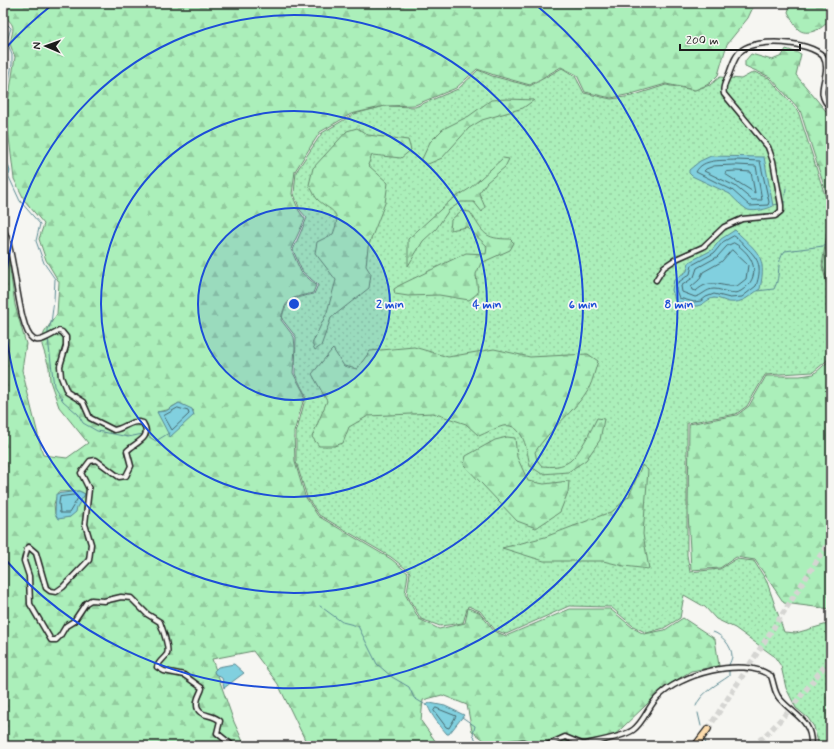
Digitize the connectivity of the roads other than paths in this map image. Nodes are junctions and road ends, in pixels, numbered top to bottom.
1 (829, 83) edge
2 (831, 108) edge
3 (3, 229) edge
4 (656, 280) dead end
5 (708, 729) tunnel mouth
6 (232, 746) edge
7 (483, 746) edge
8 (532, 746) edge
9 (545, 746) edge
10 (694, 746) edge
11 (811, 746) edge

1 - 2 street
1 - 4 street
3 - 6 street
5 - 10 main road
7 - 8 street
9 - 11 street

